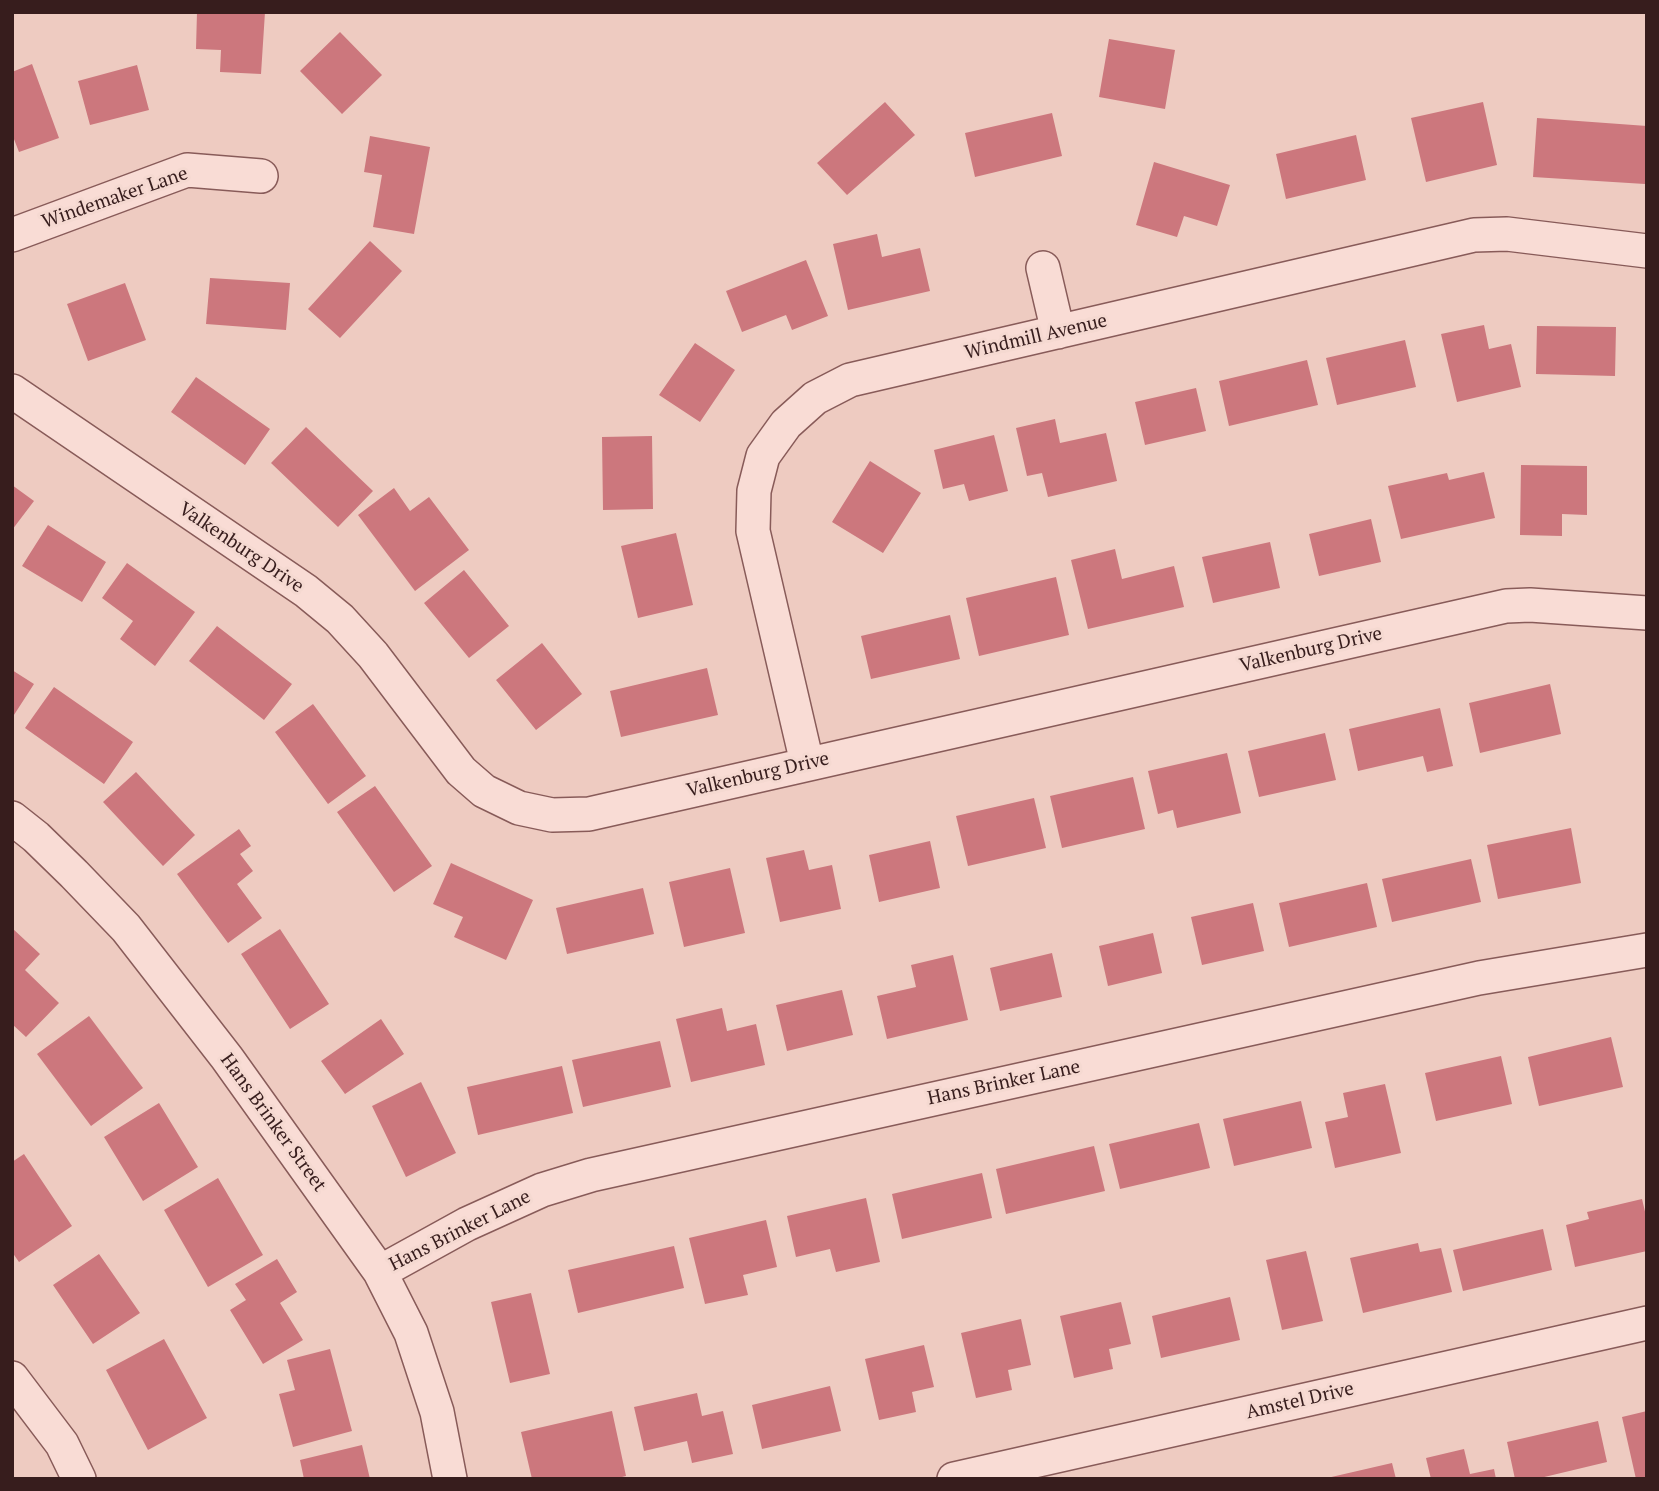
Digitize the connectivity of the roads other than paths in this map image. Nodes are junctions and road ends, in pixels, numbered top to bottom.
1 (261, 176) dead end
2 (12, 235) edge
3 (1647, 251) edge
4 (1043, 268) dead end
5 (1058, 332) junction
6 (12, 391) edge
7 (1647, 613) edge
8 (807, 764) junction
9 (12, 818) edge
10 (1647, 950) edge
11 (380, 1272) junction
12 (1647, 1323) edge
13 (12, 1378) edge
14 (79, 1479) edge
15 (450, 1479) edge
16 (954, 1479) edge

1 - 2 street, Windemaker Lane
3 - 5 street, Windmill Avenue
4 - 5 street
5 - 8 street, Windmill Avenue
6 - 8 street, Valkenburg Drive
7 - 8 street, Valkenburg Drive
9 - 11 street, Hans Brinker Street
10 - 11 street, Hans Brinker Lane
11 - 15 street, Hans Brinker Street
12 - 16 street, Amstel Drive
13 - 14 street

